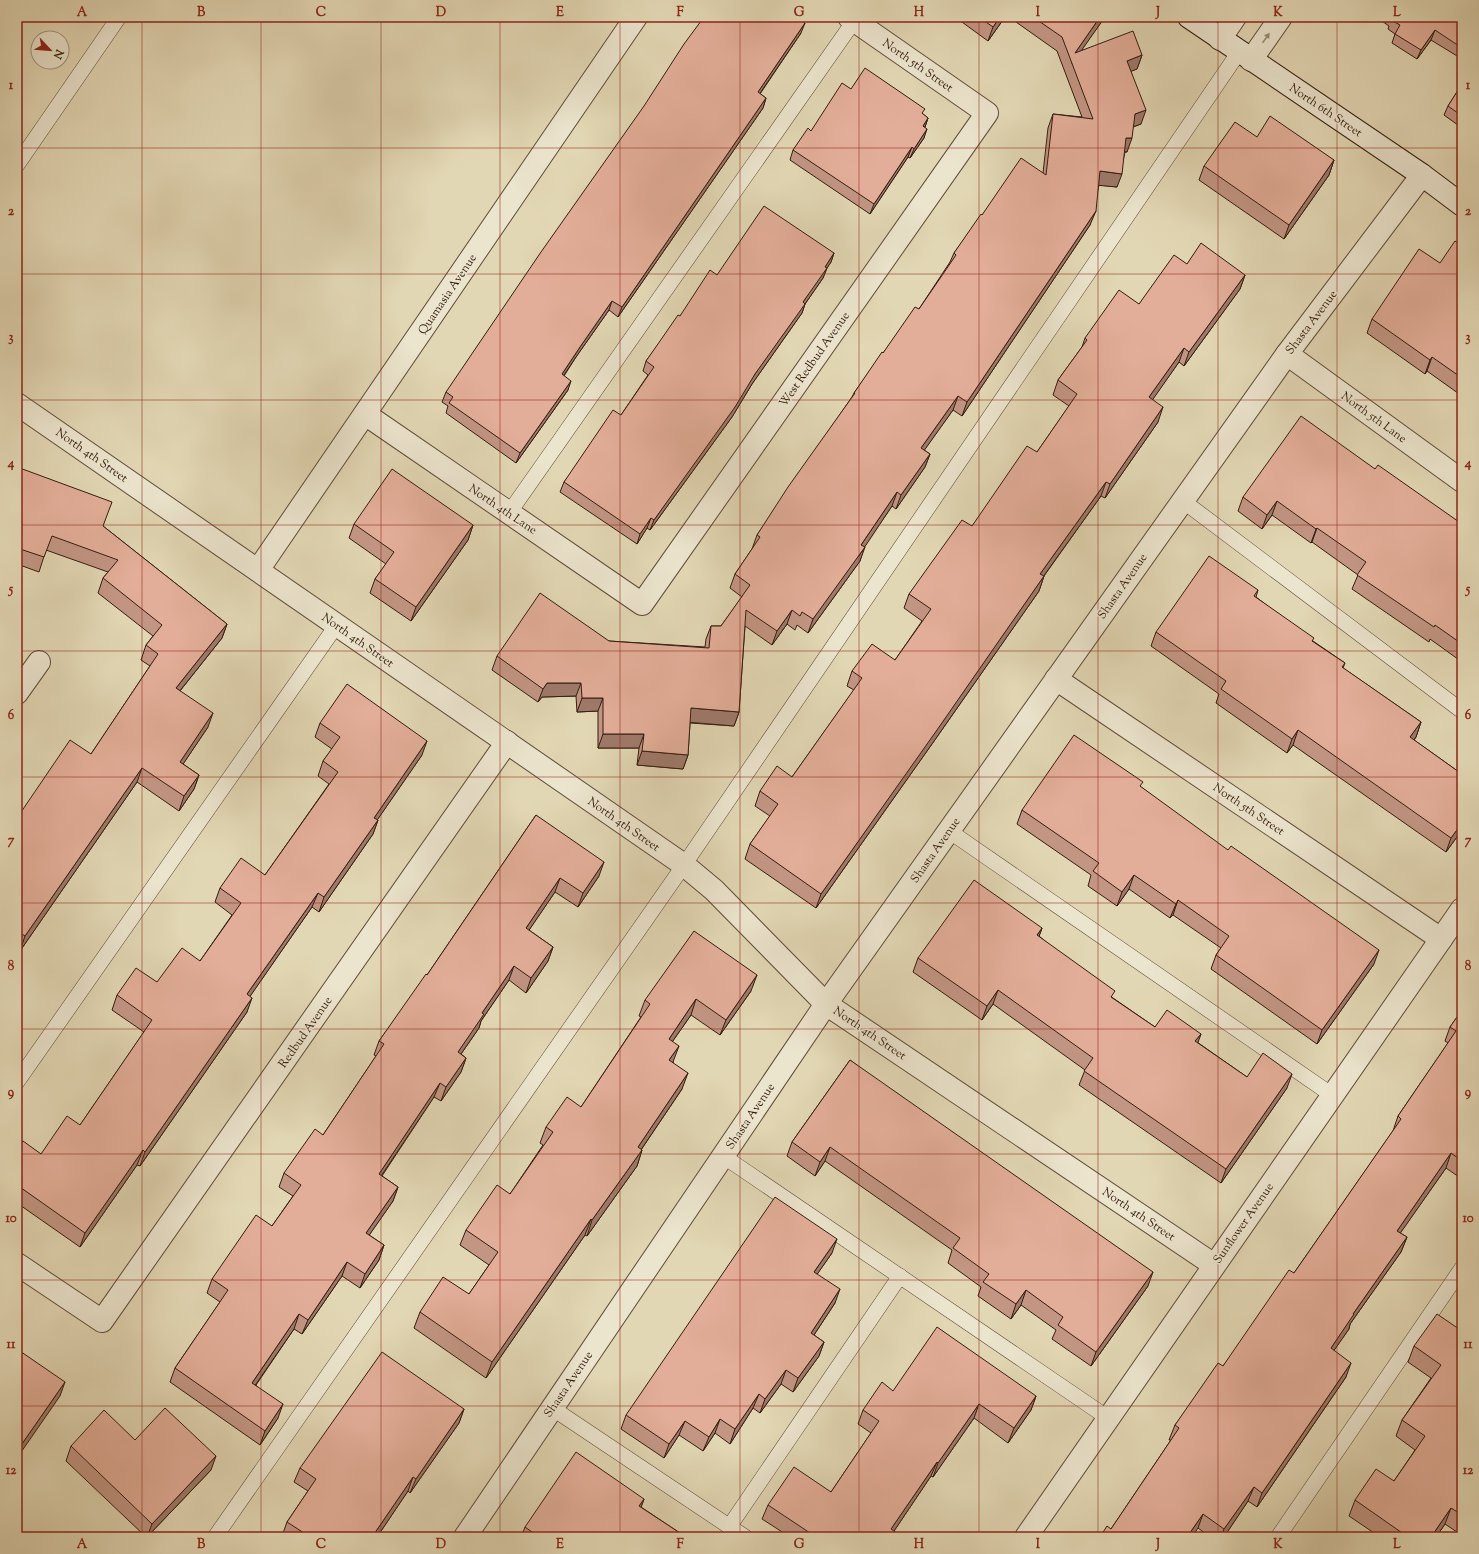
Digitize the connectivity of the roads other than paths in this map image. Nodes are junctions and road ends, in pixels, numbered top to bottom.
1 (119, 17) edge
2 (636, 17) edge
3 (1189, 17) edge
4 (1235, 17) edge
5 (1281, 17) edge
6 (851, 19) edge
7 (1220, 38) junction
8 (1245, 56) junction
9 (986, 113) joint
10 (17, 165) edge
11 (1422, 175) junction
12 (1462, 205) edge
13 (1287, 354) junction
14 (17, 404) edge
15 (365, 414) junction
16 (1462, 481) edge
17 (1183, 501) junction
18 (509, 513) junction
19 (258, 570) junction
20 (642, 604) joint
21 (336, 626) junction
22 (39, 662) dead end
23 (1056, 679) junction
24 (17, 693) edge
25 (1462, 711) edge
26 (507, 742) junction
27 (949, 831) junction
28 (684, 865) junction
29 (1462, 909) edge
30 (1441, 938) junction
31 (826, 1004) junction
32 (17, 1082) edge
33 (1332, 1095) junction
34 (723, 1156) junction
35 (17, 1264) edge
36 (1214, 1265) junction
37 (1462, 1268) edge
38 (900, 1276) junction
39 (552, 1408) junction
40 (1108, 1418) junction
41 (729, 1527) junction
42 (215, 1537) edge
43 (466, 1537) edge
44 (745, 1537) edge
45 (1026, 1537) edge
46 (1278, 1537) edge

1 - 10 lane
2 - 15 street, Quamasia Avenue
3 - 7 street, North 6th Street
4 - 7 street
8 -> 5 street
6 - 9 street, North 5th Street
6 - 18 lane
7 - 8 street, North 6th Street
8 - 11 street, North 6th Street
8 - 28 lane
9 - 20 street, West Redbud Avenue
11 - 12 street, North 6th Street
11 - 13 street, Shasta Avenue
13 - 16 street, North 5th Lane
13 - 17 street, Shasta Avenue
14 - 19 street, North 4th Street
15 - 18 street, North 4th Lane
15 - 19 street, Quamasia Avenue
17 - 23 street, Shasta Avenue
17 - 25 lane
18 - 20 street, North 4th Lane
19 - 21 street, North 4th Street
21 - 26 street, North 4th Street
21 - 32 lane
22 - 24 street
23 - 27 street, Shasta Avenue
23 - 30 street, North 5th Street
26 - 28 street, North 4th Street
26 - 35 street, Redbud Avenue
27 - 31 street, Shasta Avenue
27 - 33 lane
28 - 31 street, North 4th Street
28 - 42 lane
29 - 30 street, Sunflower Avenue
30 - 33 street, Sunflower Avenue
31 - 34 street, Shasta Avenue
31 - 36 street, North 4th Street
33 - 36 street, Sunflower Avenue
34 - 38 lane
34 - 39 street, Shasta Avenue
36 - 40 street, Sunflower Avenue
37 - 46 lane
38 - 40 lane
38 - 41 lane
39 - 41 lane
39 - 43 street, Shasta Avenue
40 - 45 street, Sunflower Avenue
41 - 44 lane

